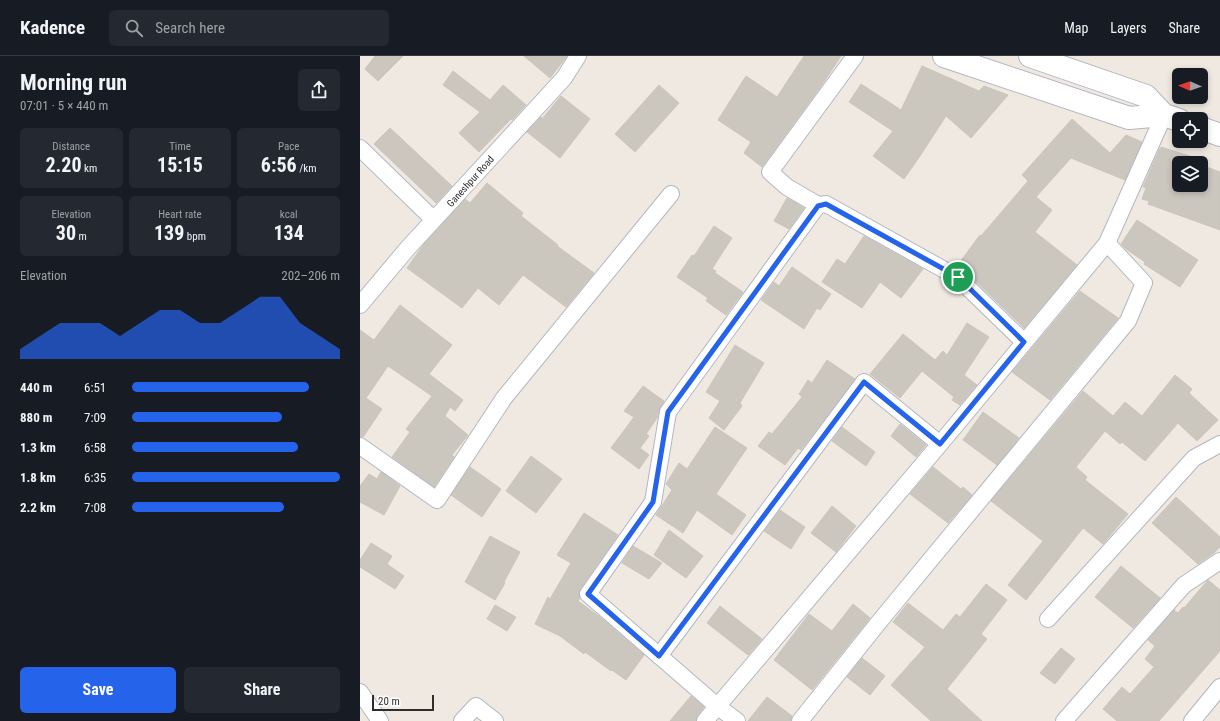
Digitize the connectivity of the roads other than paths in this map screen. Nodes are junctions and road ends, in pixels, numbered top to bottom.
1 (578, 56) edge
2 (855, 56) edge
3 (944, 56) edge
4 (1030, 56) edge
5 (1172, 117) edge
6 (1208, 131) edge
7 (1220, 135) edge
8 (360, 148) edge
9 (671, 194) dead end
10 (818, 206) junction
11 (434, 220) junction
12 (1107, 243) junction
13 (360, 305) edge
14 (1024, 342) junction
15 (940, 444) junction
16 (1220, 444) edge
17 (360, 446) edge
18 (1220, 561) edge
19 (1048, 619) dead end
20 (659, 656) junction
21 (1220, 687) edge
22 (360, 692) edge
23 (717, 706) junction
24 (380, 721) edge
25 (462, 721) edge
26 (495, 721) edge
27 (705, 721) edge
28 (737, 721) edge
29 (800, 721) edge
30 (1064, 721) edge
31 (1192, 721) edge

1 - 11 street, Ganeshpur Road
2 - 10 street
3 - 5 main road
4 - 5 main road
5 - 12 street
6 - 7 main road
8 - 11 street
9 - 17 street
10 - 14 street
10 - 20 street
11 - 13 street, Ganeshpur Road
12 - 14 street
12 - 29 street
14 - 15 street
15 - 20 street
15 - 23 street
16 - 19 street
18 - 30 street
20 - 23 street
21 - 31 street
22 - 24 street
23 - 27 street
23 - 28 street
25 - 26 street

